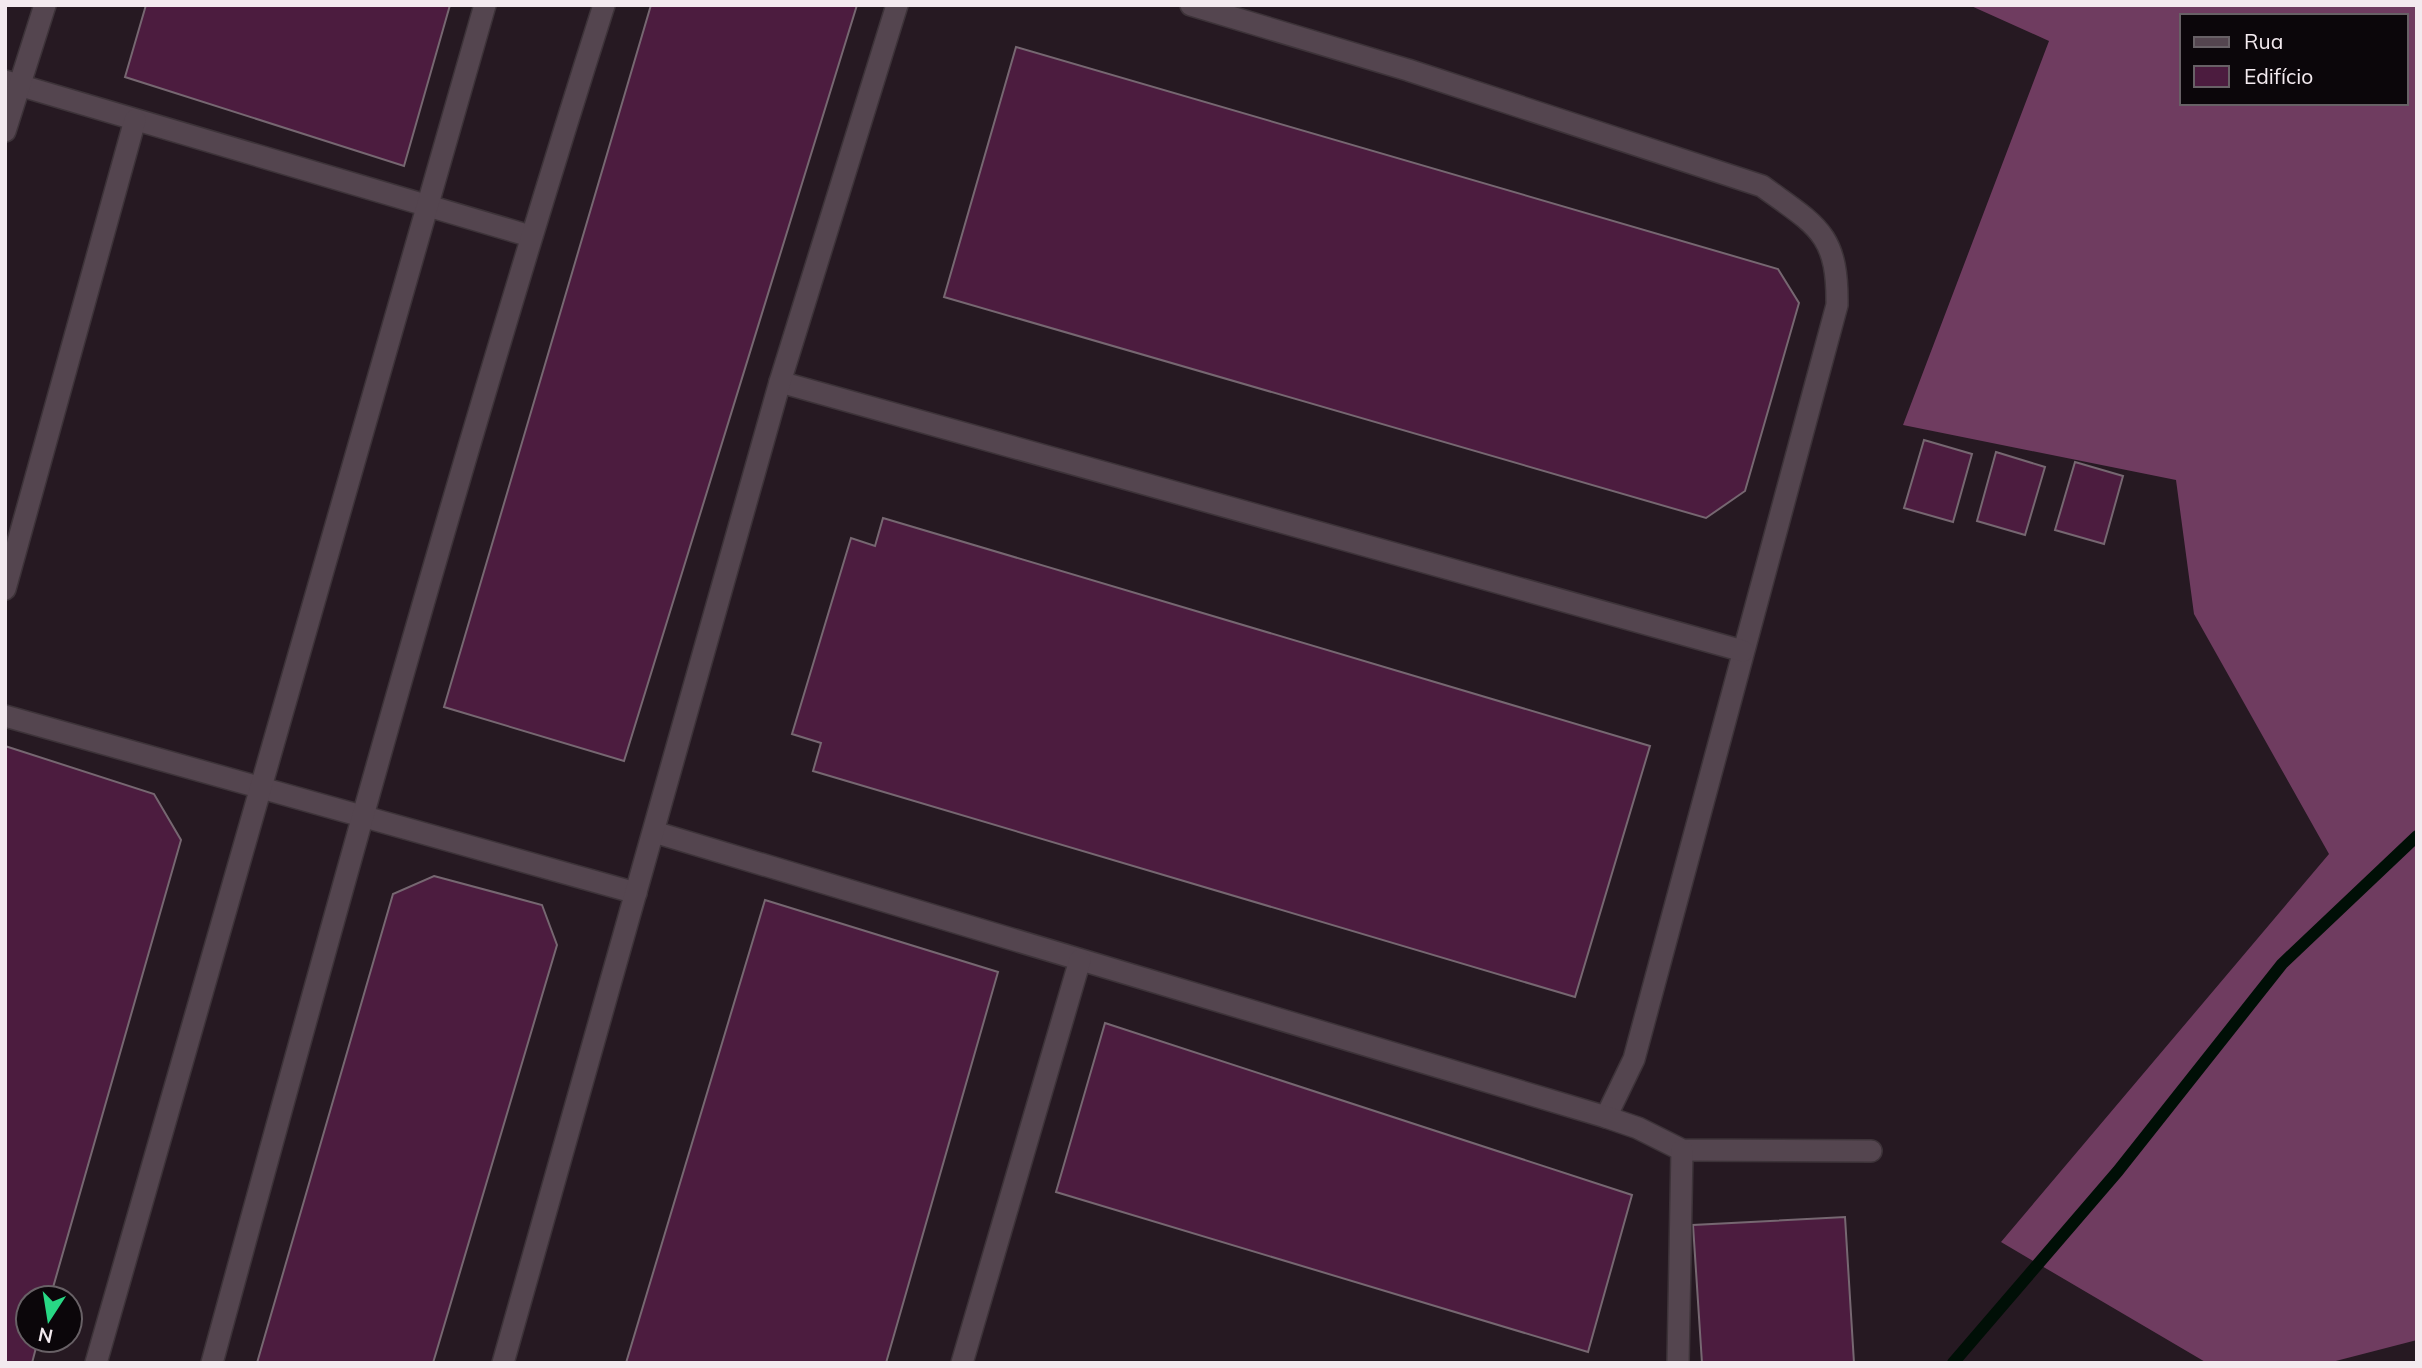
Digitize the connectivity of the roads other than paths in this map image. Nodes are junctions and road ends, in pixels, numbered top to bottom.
1 (45, 5) edge
2 (485, 5) edge
3 (604, 5) edge
4 (897, 5) edge
5 (1191, 5) edge
6 (13, 84) edge
7 (135, 120) junction
8 (5, 131) edge
9 (427, 206) junction
10 (530, 236) junction
11 (780, 382) junction
12 (5, 589) edge
13 (1743, 651) junction
14 (5, 716) edge
15 (261, 788) junction
16 (361, 816) junction
17 (654, 832) junction
18 (636, 893) junction
19 (1080, 960) junction
20 (1606, 1117) junction
21 (1682, 1150) junction
22 (1871, 1151) dead end
23 (96, 1363) edge
24 (212, 1363) edge
25 (503, 1363) edge
26 (962, 1363) edge
27 (1678, 1363) edge

1 - 6 lane
2 - 9 lane
3 - 10 lane
4 - 11 lane
5 - 13 lane
6 - 7 lane
6 - 8 lane
7 - 9 lane
7 - 12 lane
9 - 10 lane
9 - 15 lane
10 - 16 lane
11 - 13 lane
11 - 17 lane
13 - 20 lane
14 - 15 lane
15 - 16 lane
15 - 23 lane
16 - 18 lane
16 - 24 lane
17 - 18 lane
17 - 19 lane
18 - 25 lane
19 - 20 lane
19 - 26 lane
20 - 21 lane
21 - 22 lane
21 - 27 lane

